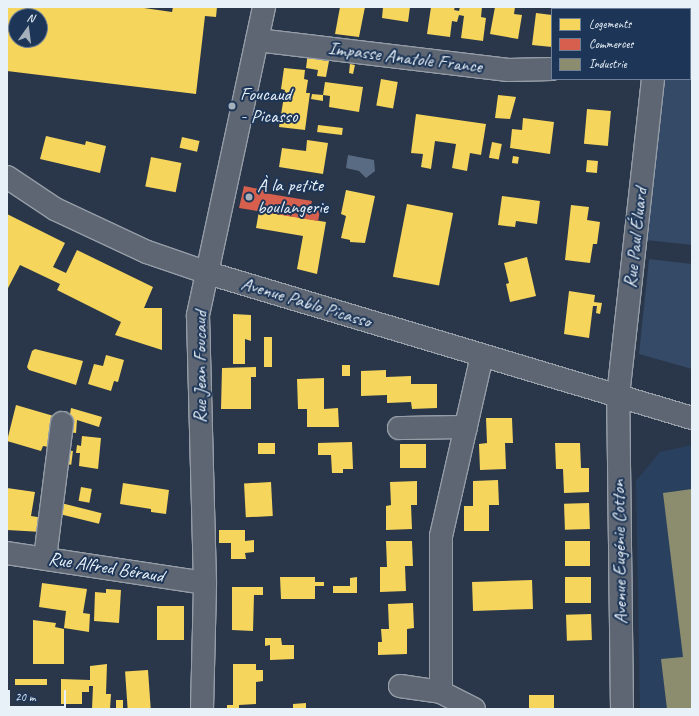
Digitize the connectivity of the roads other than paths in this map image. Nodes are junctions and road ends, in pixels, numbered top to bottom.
1 (264, 7) edge
2 (257, 40) junction
3 (551, 69) edge
4 (653, 80) edge
5 (7, 177) edge
6 (208, 273) junction
7 (482, 356) junction
8 (618, 396) junction
9 (692, 418) edge
10 (62, 423) dead end
11 (466, 427) junction
12 (399, 428) dead end
13 (7, 553) edge
14 (45, 558) junction
15 (204, 582) junction
16 (400, 686) dead end
17 (441, 692) junction
18 (202, 709) edge
19 (474, 709) edge
20 (622, 709) edge

1 - 2 street, Rue Jean Foucaud
2 - 3 street, Impasse Anatole France
2 - 6 street, Rue Jean Foucaud
4 - 8 street, Rue Paul Éluard
5 - 6 street, Avenue Pablo Picasso
6 - 7 street, Avenue Pablo Picasso
6 - 15 street, Rue Jean Foucaud
7 - 8 street, Avenue Pablo Picasso
7 - 11 street
8 - 9 street, Avenue Pablo Picasso
8 - 20 street, Avenue Eugénie Cotton
10 - 14 street
11 - 12 street
11 - 17 street
13 - 14 street, Rue Alfred Béraud
14 - 15 street, Rue Alfred Béraud
15 - 18 street, Rue Jean Foucaud
16 - 17 street
17 - 19 street

